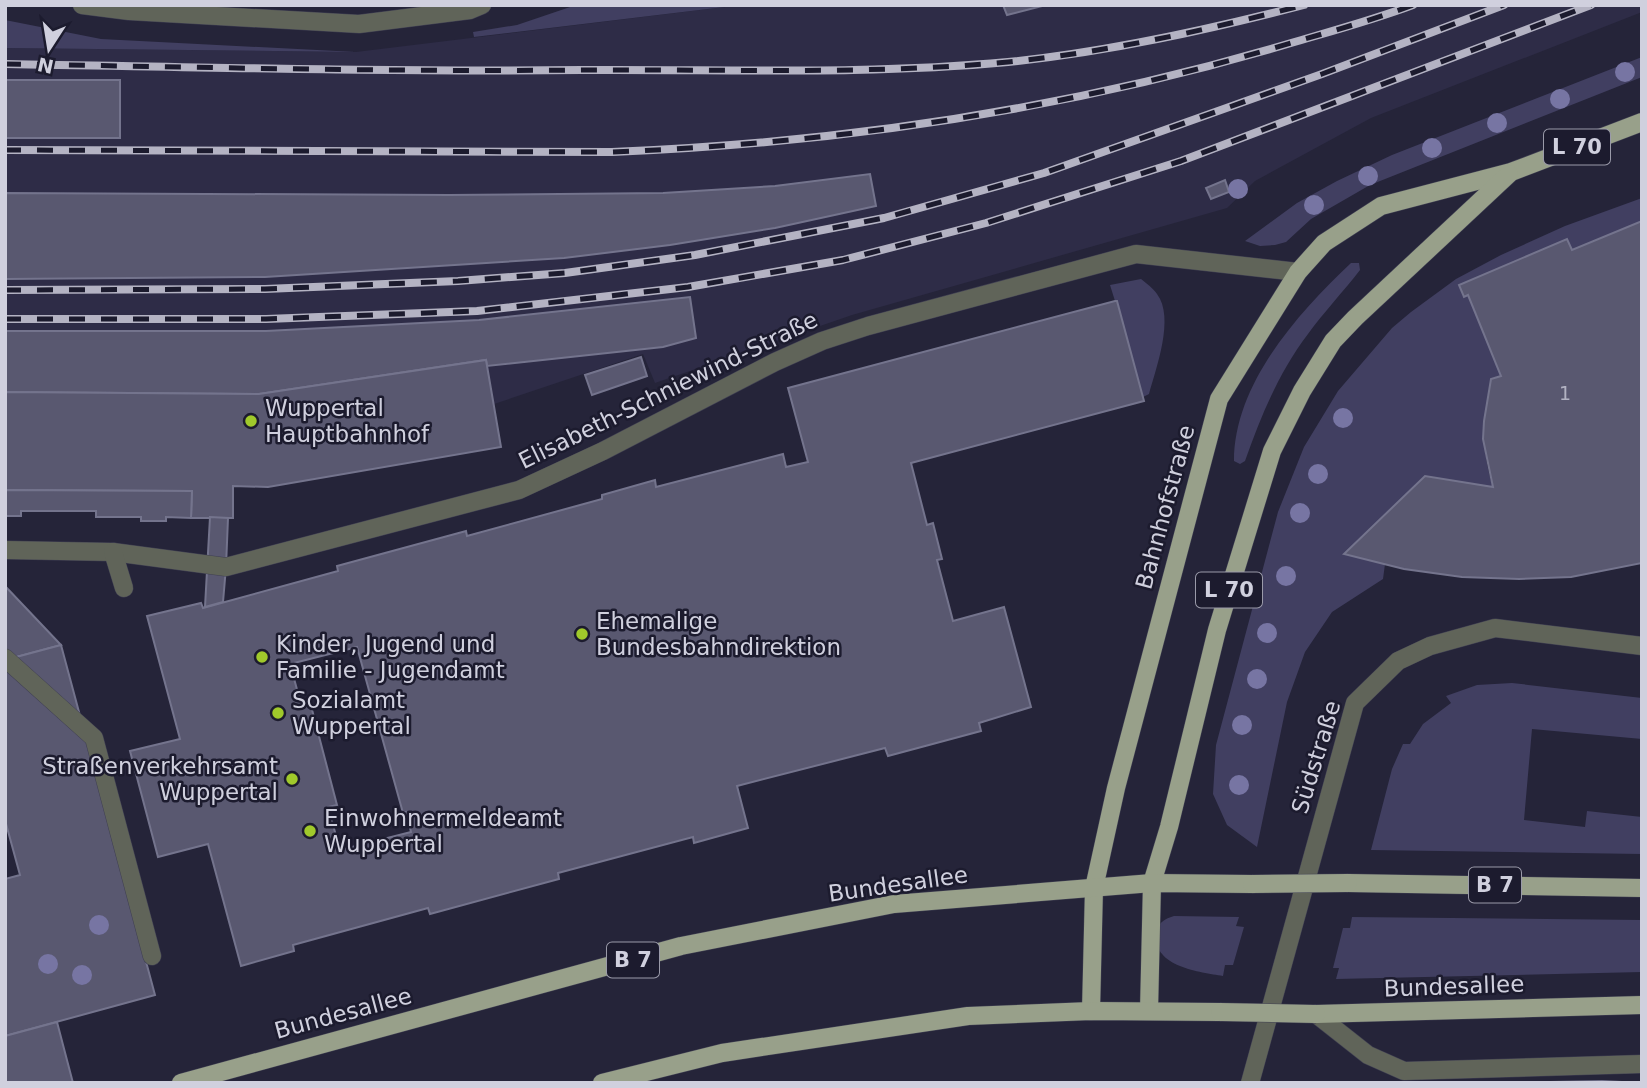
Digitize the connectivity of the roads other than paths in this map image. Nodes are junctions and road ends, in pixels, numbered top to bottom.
1 (82, 5) edge
2 (481, 5) edge
3 (108, 7) edge
4 (1642, 122) edge
5 (1511, 172) junction
6 (1298, 272) junction
7 (5, 550) edge
8 (113, 552) junction
9 (124, 588) dead end
10 (1642, 646) edge
11 (5, 658) edge
12 (1152, 883) junction
13 (1094, 888) junction
14 (1642, 888) edge
15 (152, 956) dead end
16 (1642, 1005) edge
17 (1149, 1011) junction
18 (1091, 1012) junction
19 (1316, 1014) junction
20 (1642, 1064) edge
21 (1602, 1073) edge
22 (181, 1083) edge
23 (602, 1083) edge
24 (1250, 1083) edge

1 - 3 street
2 - 3 street
4 - 5 main road, Bahnhofstraße / L 70
5 - 6 main road, Bahnhofstraße / L 70
5 - 12 main road, Bahnhofstraße / L 70
6 - 8 street, Elisabeth-Schniewind-Straße
6 - 13 main road, Bahnhofstraße / L 70
7 - 8 street
8 - 9 street
10 - 24 street, Südstraße
11 - 15 street
12 - 13 main road, Bundesallee / B 7
12 - 14 main road, Bundesallee / B 7, bridge
12 - 17 main road, Bahnhofstraße / L 70
13 - 18 main road, Bahnhofstraße / L 70
13 - 22 main road, Bundesallee / B 7
16 - 19 main road, Bundesallee
17 - 18 main road, Bundesallee
17 - 19 main road, Bundesallee, bridge
18 - 23 main road, Bundesallee
19 - 21 street
20 - 21 street

